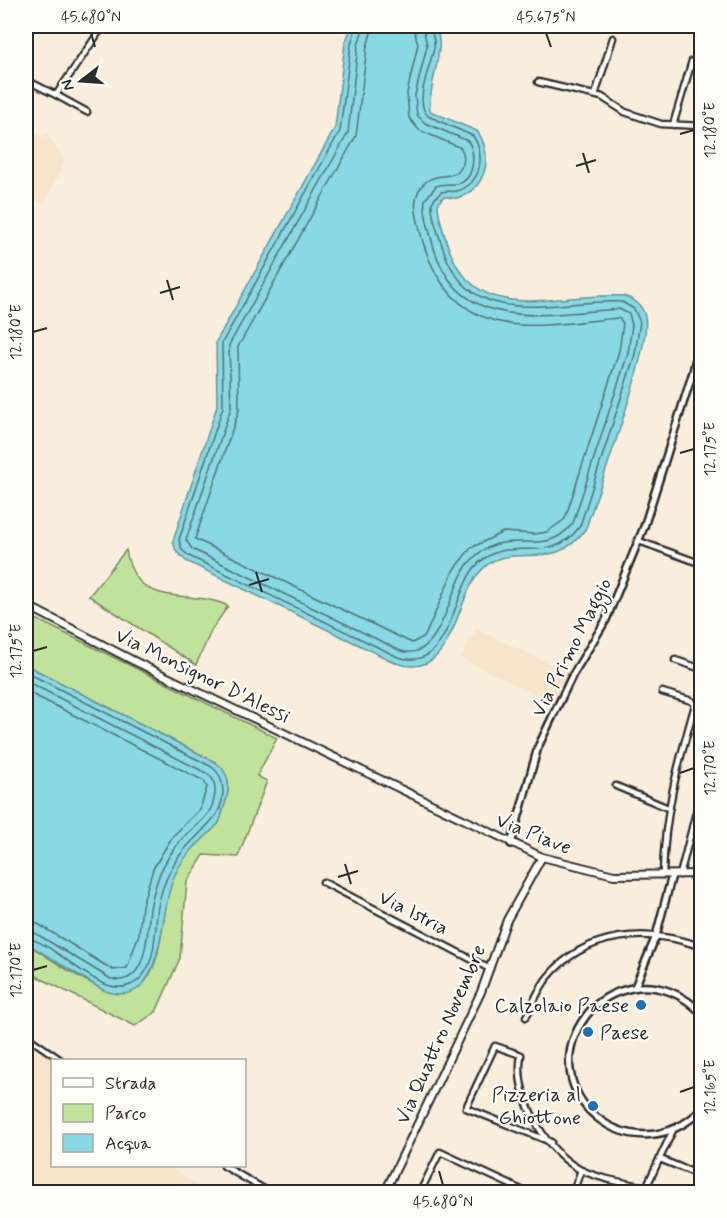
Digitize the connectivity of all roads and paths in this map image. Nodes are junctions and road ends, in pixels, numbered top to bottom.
1 (103, 26) edge
2 (613, 38) dead end
3 (692, 62) dead end
4 (26, 80) edge
5 (538, 82) dead end
6 (56, 95) junction
7 (595, 95) junction
8 (87, 112) dead end
9 (673, 125) junction
10 (702, 126) edge
11 (702, 331) edge
12 (695, 362) junction
13 (702, 367) edge
14 (639, 541) junction
15 (702, 564) edge
16 (26, 606) edge
17 (675, 660) dead end
18 (702, 669) edge
19 (662, 692) dead end
20 (368, 772) joint
21 (615, 786) dead end
22 (702, 789) edge
23 (668, 808) junction
24 (511, 844) junction
25 (542, 857) junction
26 (702, 874) edge
27 (663, 875) junction
28 (676, 875) junction
29 (323, 882) dead end
30 (656, 936) junction
31 (702, 947) edge
32 (490, 969) junction
33 (635, 987) junction
34 (702, 1014) edge
35 (526, 1017) dead end
36 (26, 1035) edge
37 (60, 1059) edge
38 (702, 1109) edge
39 (673, 1130) junction
40 (551, 1142) junction
41 (660, 1159) junction
42 (226, 1167) edge
43 (581, 1170) junction
44 (702, 1176) edge
45 (511, 1187) junction
46 (646, 1187) junction
47 (269, 1192) edge
48 (385, 1192) edge
49 (420, 1192) edge
50 (508, 1192) edge
51 (525, 1192) edge
52 (573, 1192) edge
53 (644, 1192) edge

1 - 6 street
2 - 7 street
3 - 9 street
4 - 6 street
5 - 7 street
6 - 8 street
7 - 9 street
9 - 10 street
11 - 12 street, Via Primo Maggio
12 - 13 street
12 - 14 street, Via Primo Maggio
14 - 15 street
14 - 24 street, Via Primo Maggio
16 - 20 main road, Via Monsignor D'Alessi
17 - 18 street
19 - 23 street
20 - 24 main road, Via Piave
21 - 23 street
22 - 28 street
23 - 27 street
24 - 25 main road, Via Piave
25 - 27 main road, Via Piave
25 - 32 main road, Via Quattro Novembre
26 - 28 main road, Via Piave
27 - 28 main road, Via Piave
28 - 30 street
29 - 32 street, Via Istria
30 - 31 street
30 - 33 street
30 - 35 street
32 - 48 main road, Via Quattro Novembre
33 - 34 street
33 - 39 street
36 - 37 street
38 - 39 street
39 - 41 street
40 - 40 street
40 - 43 street
41 - 44 street
41 - 46 street
42 - 47 street
43 - 46 street
43 - 52 street
45 - 49 street
45 - 50 street
45 - 51 street
46 - 53 street

